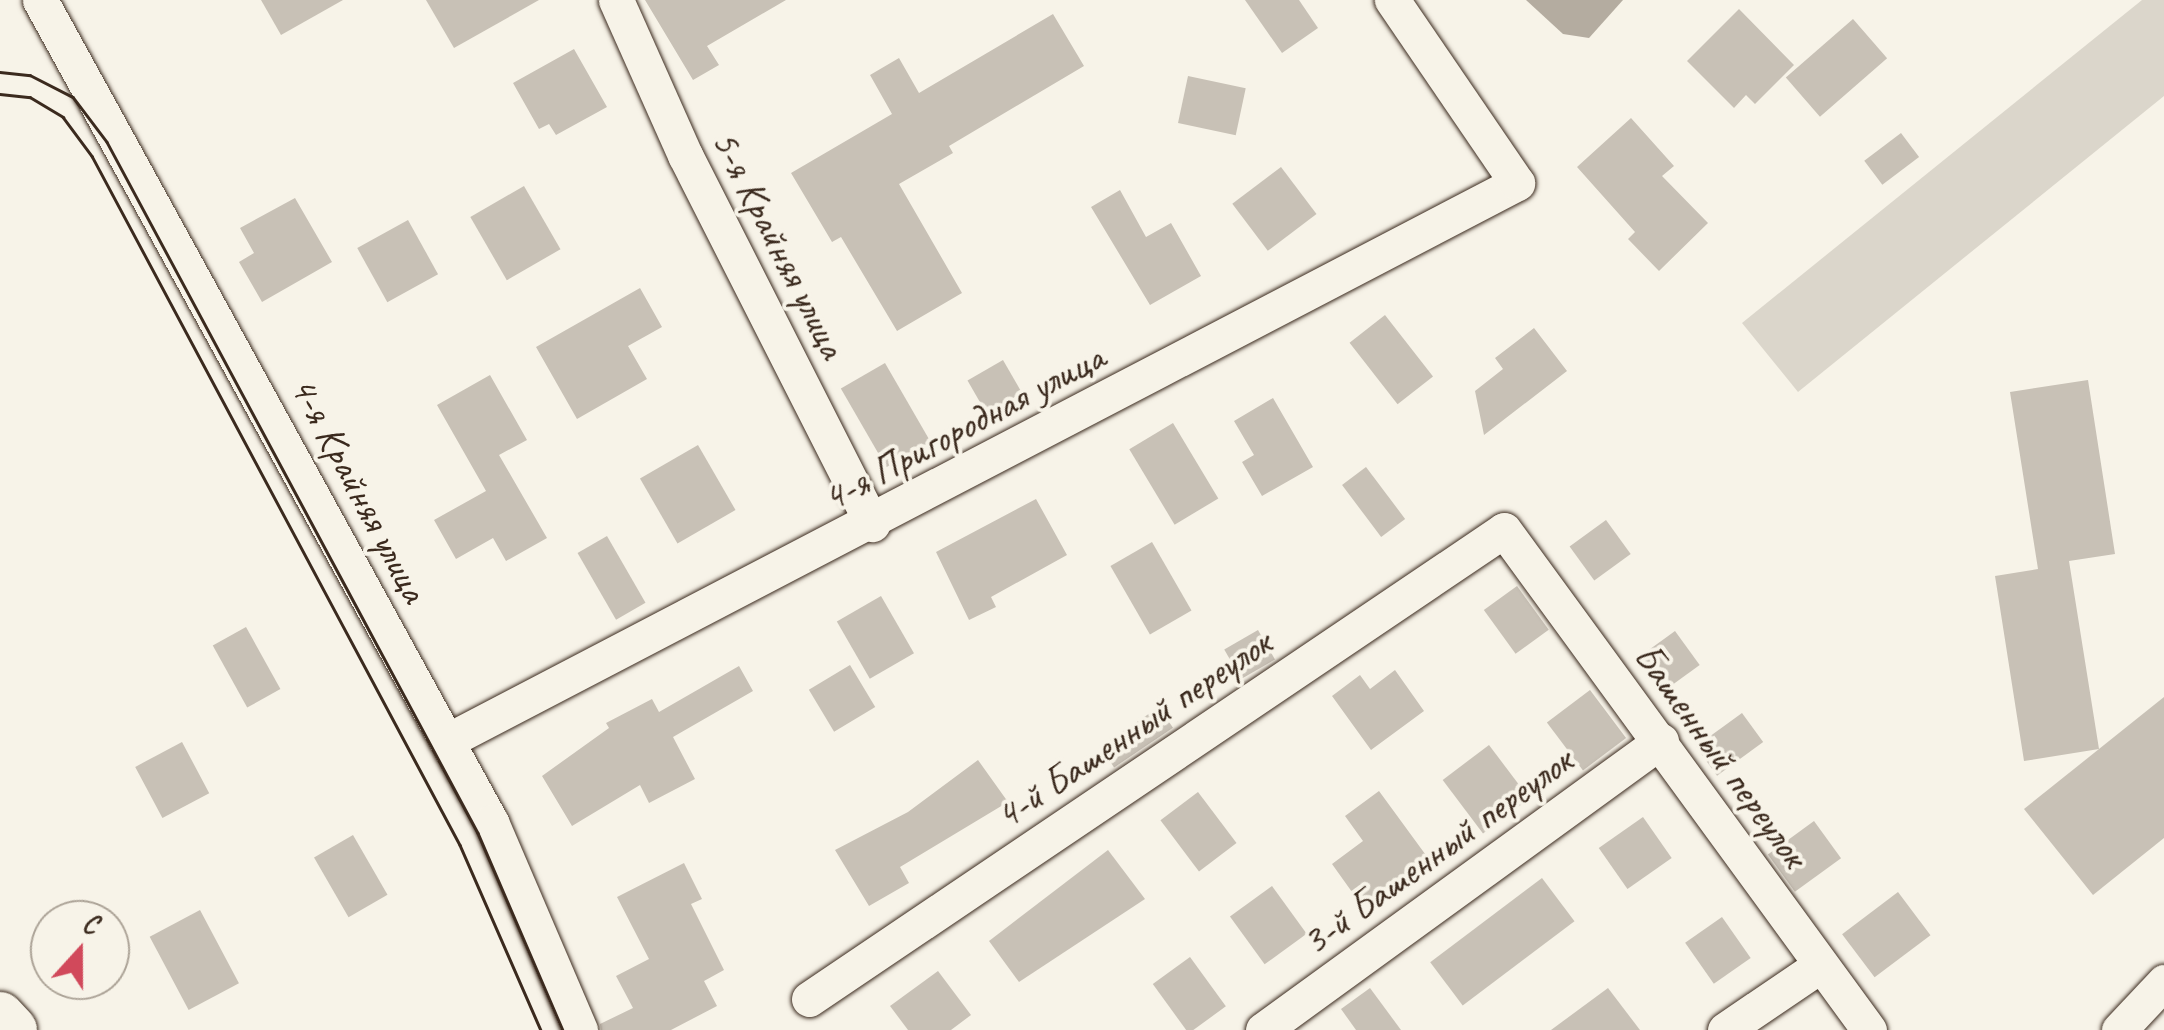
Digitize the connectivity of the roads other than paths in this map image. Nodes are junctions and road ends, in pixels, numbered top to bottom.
1 (40, 0) edge
2 (616, 0) edge
3 (1392, 0) edge
4 (872, 524) junction
5 (1504, 530) joint
6 (447, 741) junction
7 (1660, 741) junction
8 (1819, 966) junction
9 (2164, 982) edge
10 (809, 999) dead end
11 (0, 1016) edge
12 (13, 1030) edge
13 (580, 1030) edge
14 (1264, 1030) edge
15 (1725, 1030) edge
16 (1869, 1030) edge
17 (2119, 1030) edge

1 - 6 street, 4-я Крайняя улица
2 - 4 street, 5-я Крайняя улица
3 - 4 street, 4-я Пригородная улица
4 - 6 street, 4-я Пригородная улица
5 - 7 street, Башенный переулок
5 - 10 street, 4-й Башенный переулок
6 - 13 street, 4-я Крайняя улица
7 - 8 street, Башенный переулок
7 - 14 street, 3-й Башенный переулок
8 - 15 street
8 - 16 street, Башенный переулок
9 - 17 street
11 - 12 main road

